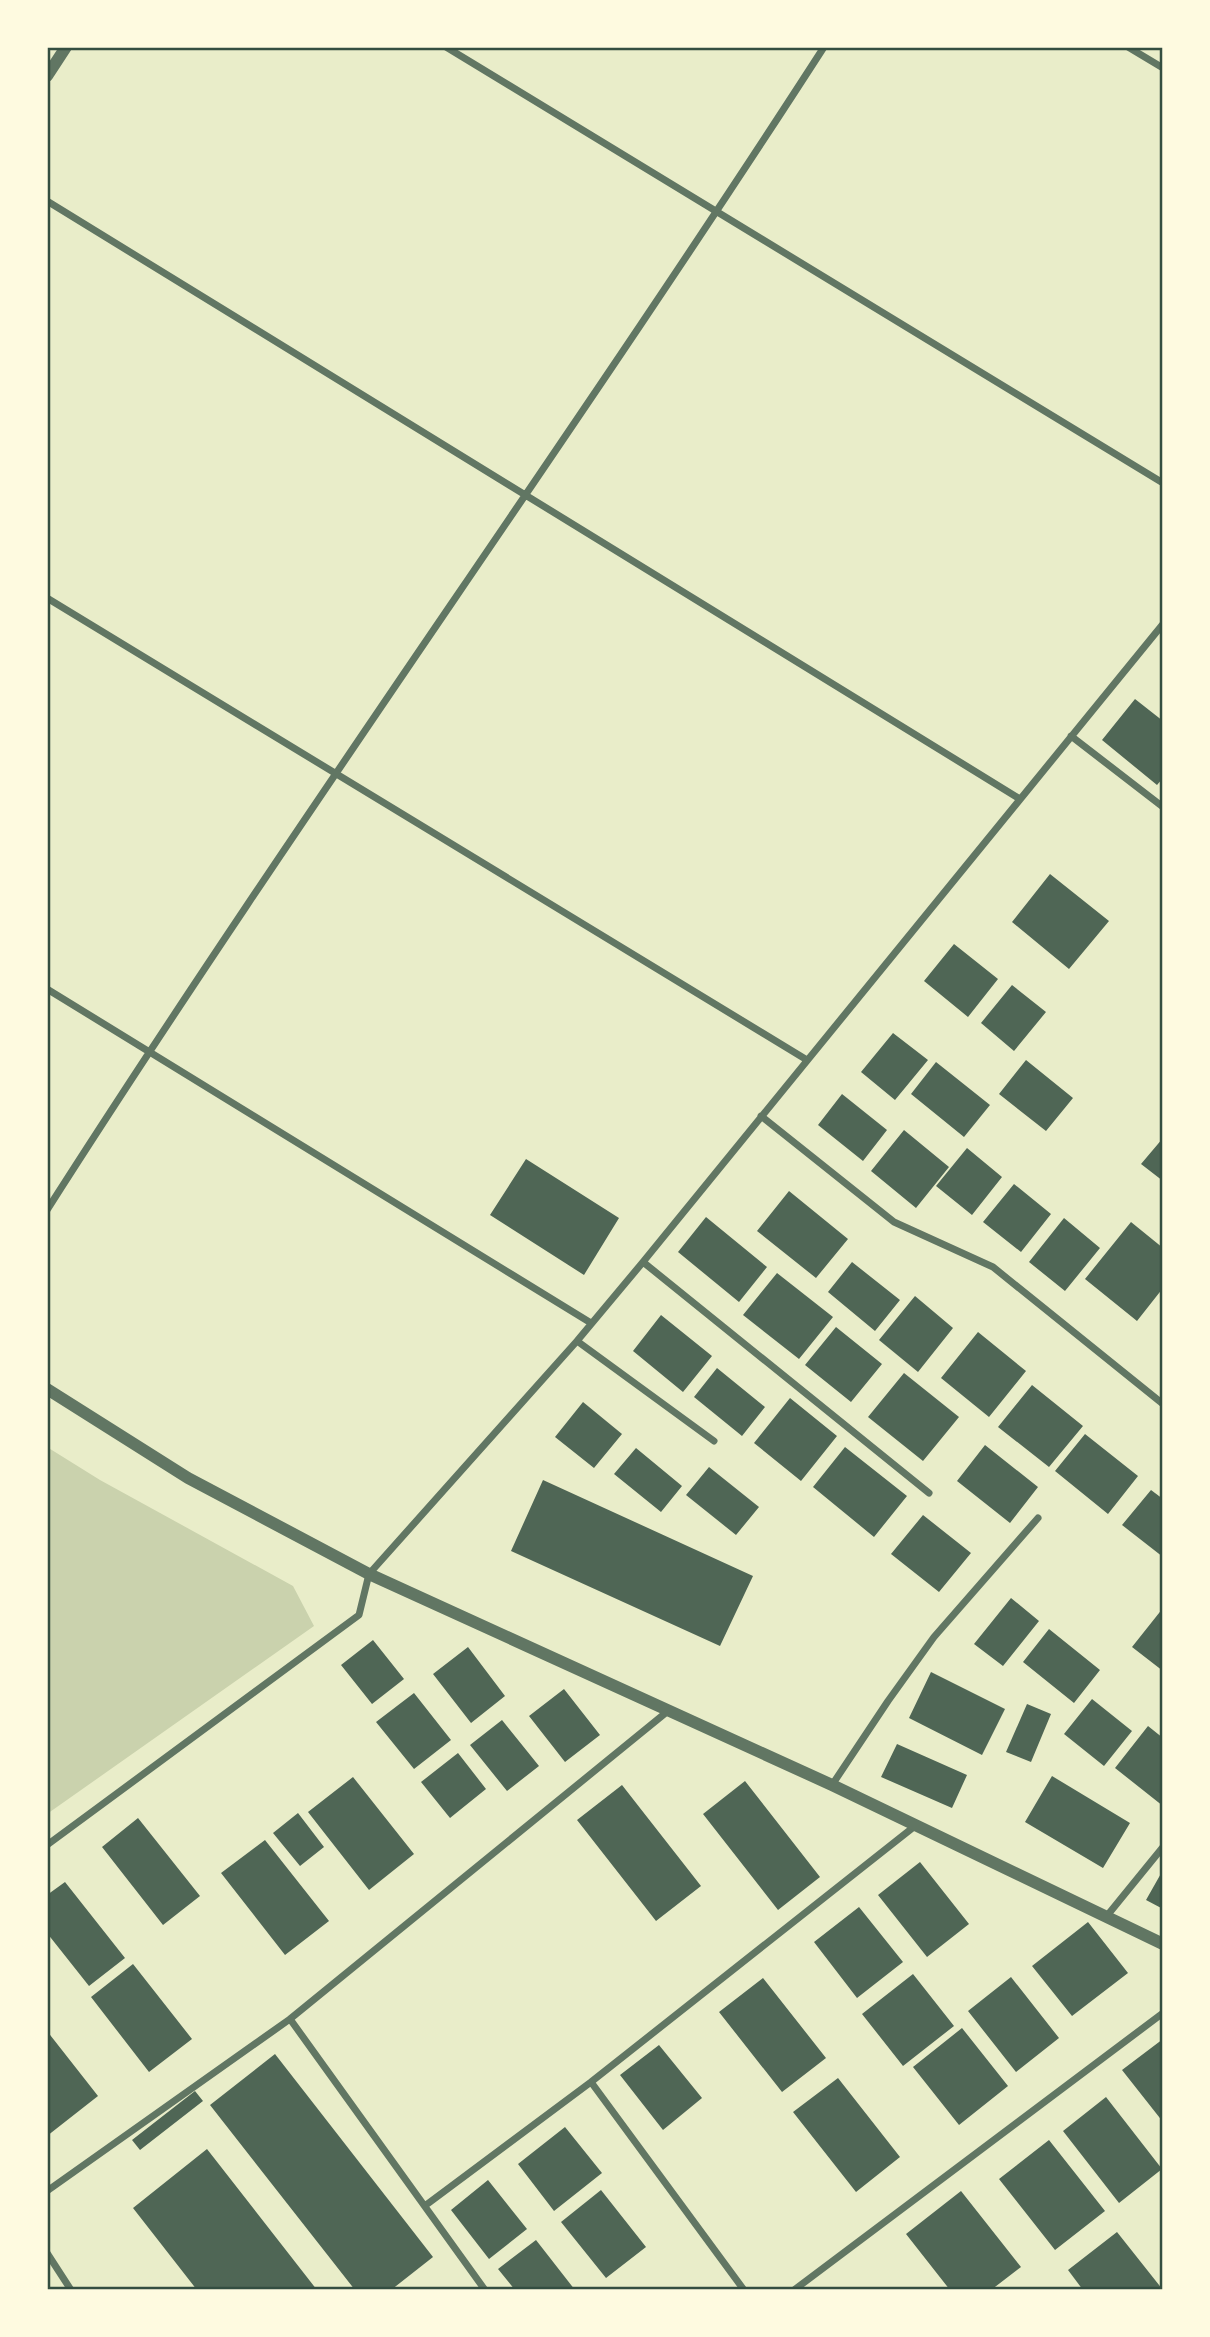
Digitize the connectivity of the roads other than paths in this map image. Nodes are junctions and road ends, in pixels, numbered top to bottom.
1 (66, 47) edge
2 (446, 47) edge
3 (824, 47) edge
4 (1129, 47) edge
5 (1163, 68) edge
6 (47, 76) edge
7 (47, 201) edge
8 (718, 212) junction
9 (1163, 483) edge
10 (524, 496) junction
11 (47, 598) edge
12 (1163, 624) edge
13 (1071, 736) junction
14 (337, 775) junction
15 (1020, 799) junction
16 (1163, 807) edge
17 (47, 989) edge
18 (149, 1051) junction
19 (807, 1060) junction
20 (761, 1116) junction
21 (47, 1210) edge
22 (643, 1262) junction
23 (591, 1323) junction
24 (577, 1341) junction
25 (47, 1389) edge
26 (1163, 1404) edge
27 (714, 1441) dead end
28 (929, 1493) dead end
29 (1038, 1518) dead end
30 (369, 1574) junction
31 (668, 1711) junction
32 (832, 1785) junction
33 (915, 1826) junction
34 (47, 1845) edge
35 (1163, 1847) edge
36 (1107, 1917) junction
37 (1163, 1944) edge
38 (1163, 2013) edge
39 (290, 2019) junction
40 (591, 2082) junction
41 (47, 2191) edge
42 (426, 2205) junction
43 (47, 2253) edge
44 (71, 2290) edge
45 (485, 2290) edge
46 (744, 2290) edge
47 (794, 2290) edge

1 - 6 street
2 - 8 street
3 - 8 street
4 - 5 street
7 - 10 street
8 - 9 street
8 - 10 street
10 - 14 street
10 - 15 street
11 - 14 street
12 - 13 street
13 - 15 street
13 - 16 street
14 - 18 street
14 - 19 street
15 - 19 street
17 - 18 street
18 - 21 street
18 - 23 street
19 - 20 street
20 - 22 street
20 - 26 street
22 - 23 street
22 - 28 street
23 - 24 street
24 - 27 street
24 - 30 street
25 - 30 street
29 - 32 street
30 - 31 street
30 - 34 street
31 - 32 street
31 - 39 street
32 - 33 street
33 - 36 street
33 - 40 street
35 - 36 street
36 - 37 street
38 - 47 street
39 - 41 street
39 - 42 street
40 - 42 street
40 - 46 street
42 - 45 street
43 - 44 street

